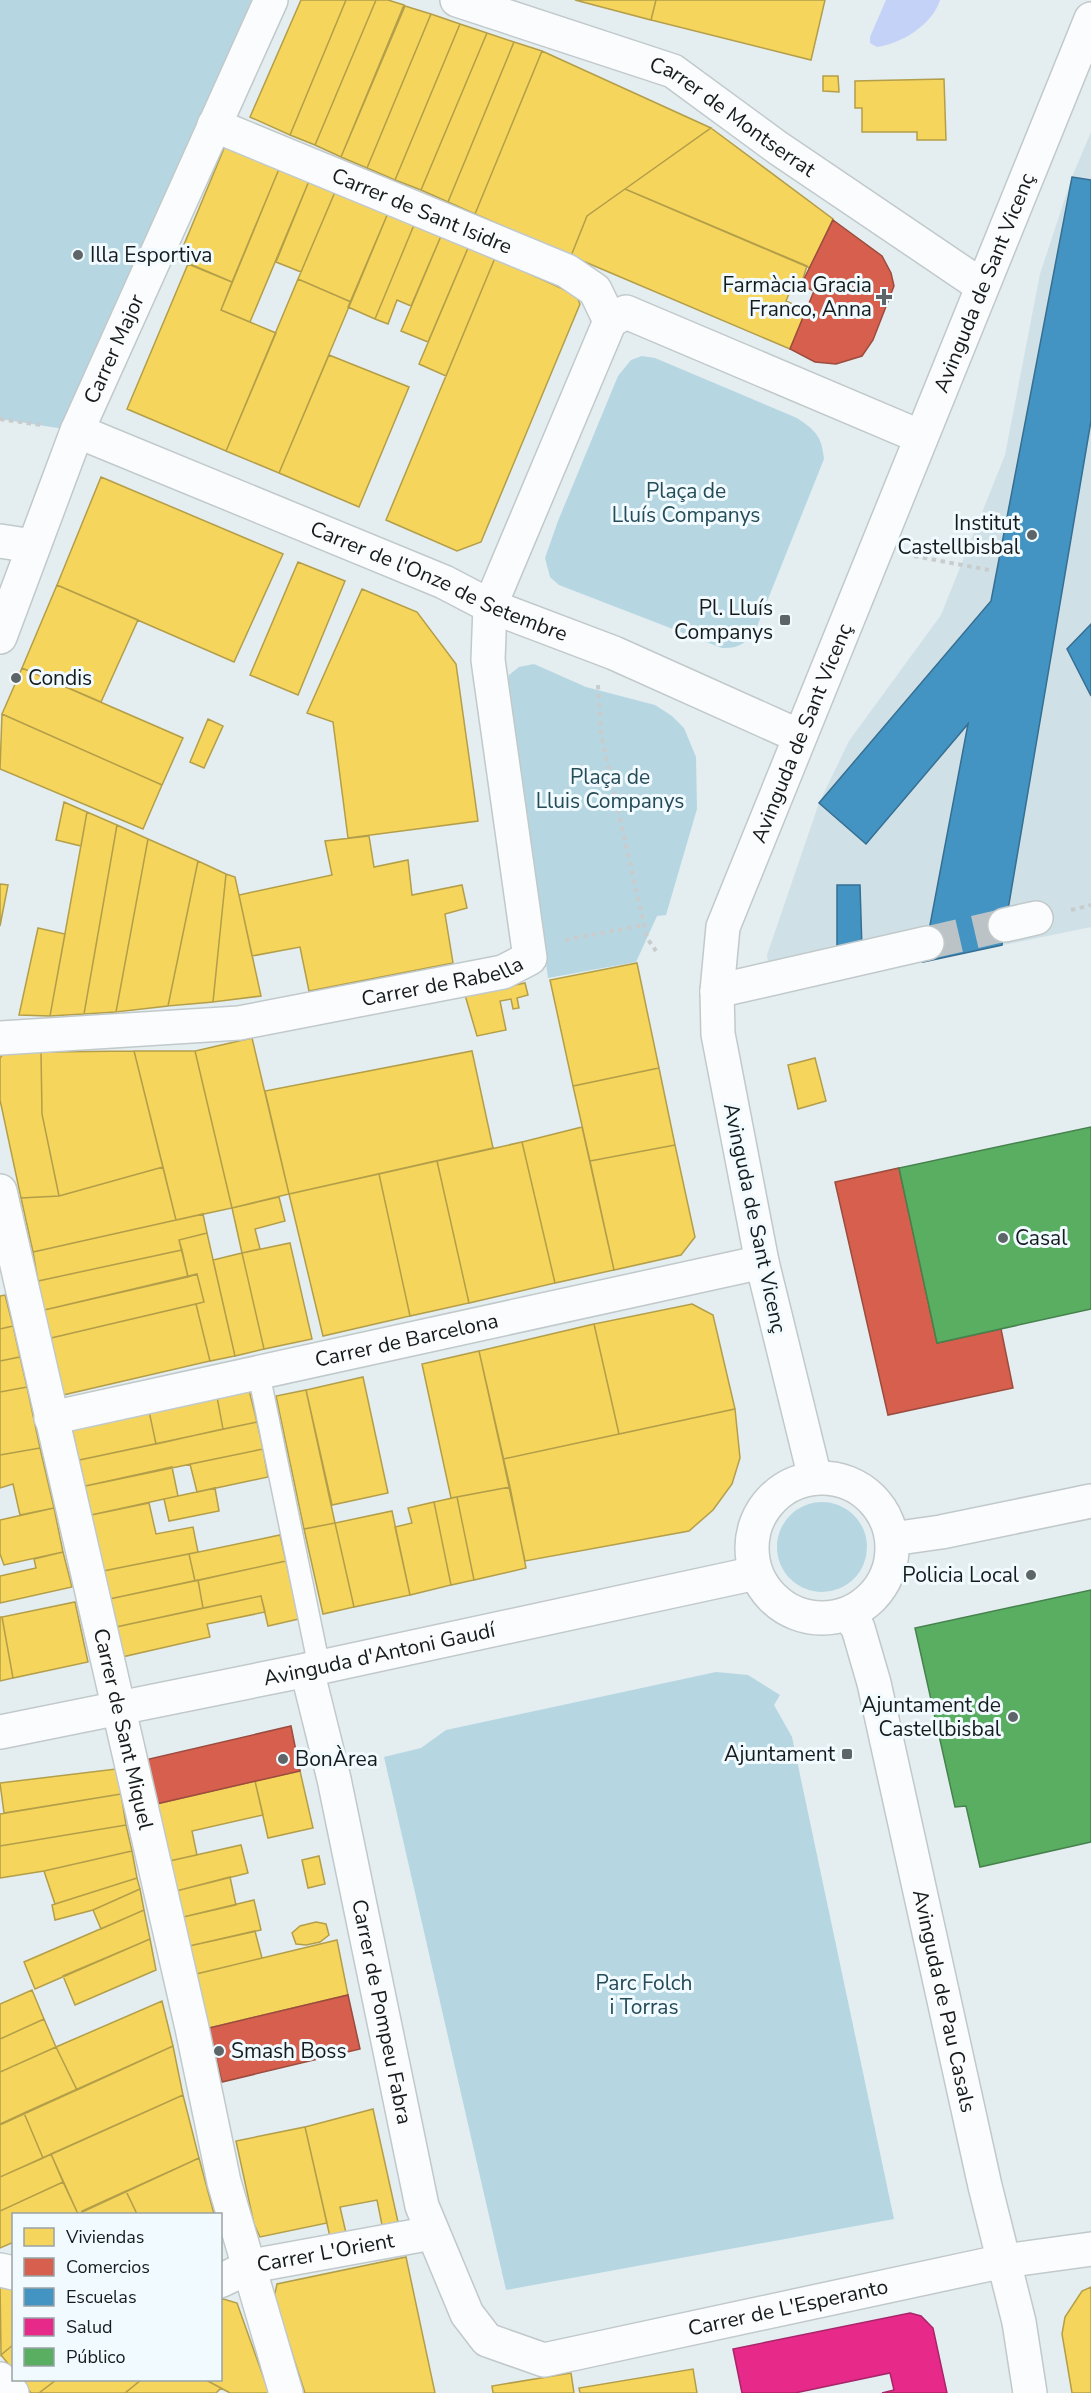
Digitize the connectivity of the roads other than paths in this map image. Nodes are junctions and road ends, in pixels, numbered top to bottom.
1 (271, 0) edge
2 (457, 0) edge
3 (1091, 19) edge
4 (214, 125) junction
5 (982, 286) junction
6 (610, 321) junction
7 (77, 431) junction
8 (921, 437) junction
9 (0, 541) edge
10 (33, 546) junction
11 (490, 606) junction
12 (0, 637) edge
13 (799, 736) junction
14 (927, 943) tunnel mouth
15 (717, 991) junction
16 (0, 1038) edge
17 (0, 1191) edge
18 (762, 1262) junction
19 (258, 1370) junction
20 (51, 1418) junction
21 (815, 1478) junction
22 (1091, 1501) edge
23 (892, 1539) junction
24 (756, 1573) junction
25 (848, 1614) junction
26 (313, 1668) junction
27 (117, 1708) junction
28 (0, 1732) edge
29 (432, 2233) junction
30 (1091, 2249) edge
31 (1004, 2261) junction
32 (251, 2266) junction
33 (222, 2280) edge
34 (487, 2340) joint
35 (0, 2379) edge
36 (12, 2393) edge
37 (286, 2393) edge
38 (1030, 2393) edge

1 - 4 street, Carrer Major
2 - 5 street, Carrer de Montserrat
3 - 5 street, Avinguda de Sant Vicenç
4 - 6 street, Carrer de Sant Isidre
4 - 7 street, Carrer Major
5 - 8 street, Avinguda de Sant Vicenç
6 - 8 street
6 - 11 street
7 - 10 street, Carrer Major
7 - 11 street, Carrer de l'Onze de Setembre
8 - 13 street, Avinguda de Sant Vicenç
9 - 10 street
10 - 12 street, Carrer Major
11 - 13 street, Carrer de l'Onze de Setembre
11 - 16 street, Carrer de Rabella
13 - 15 street, Avinguda de Sant Vicenç
14 - 15 street
15 - 18 street, Avinguda de Sant Vicenç
17 - 20 street, Carrer de Sant Miquel
18 - 19 street, Carrer de Barcelona
18 - 21 street, Avinguda de Sant Vicenç
19 - 20 street, Carrer de Barcelona
19 - 26 lane
20 - 27 street, Carrer de Sant Miquel
21 - 23 street
21 - 24 street
22 - 23 street
23 - 25 street
24 - 25 street
24 - 26 street, Avinguda d'Antoni Gaudí
25 - 31 street, Avinguda de Pau Casals
26 - 27 street, Avinguda d'Antoni Gaudí
26 - 29 street, Carrer de Pompeu Fabra
27 - 28 street, Avinguda d'Antoni Gaudí
27 - 32 street, Carrer de Sant Miquel
29 - 32 street, Carrer L'Orient
29 - 34 street, Carrer de Pompeu Fabra
30 - 31 street, Carrer de L'Esperanto
31 - 34 street, Carrer de L'Esperanto
31 - 38 street, Avinguda de Pau Casals
32 - 33 street, Carrer L'Orient
32 - 37 street, Carrer de Sant Miquel
35 - 36 street

